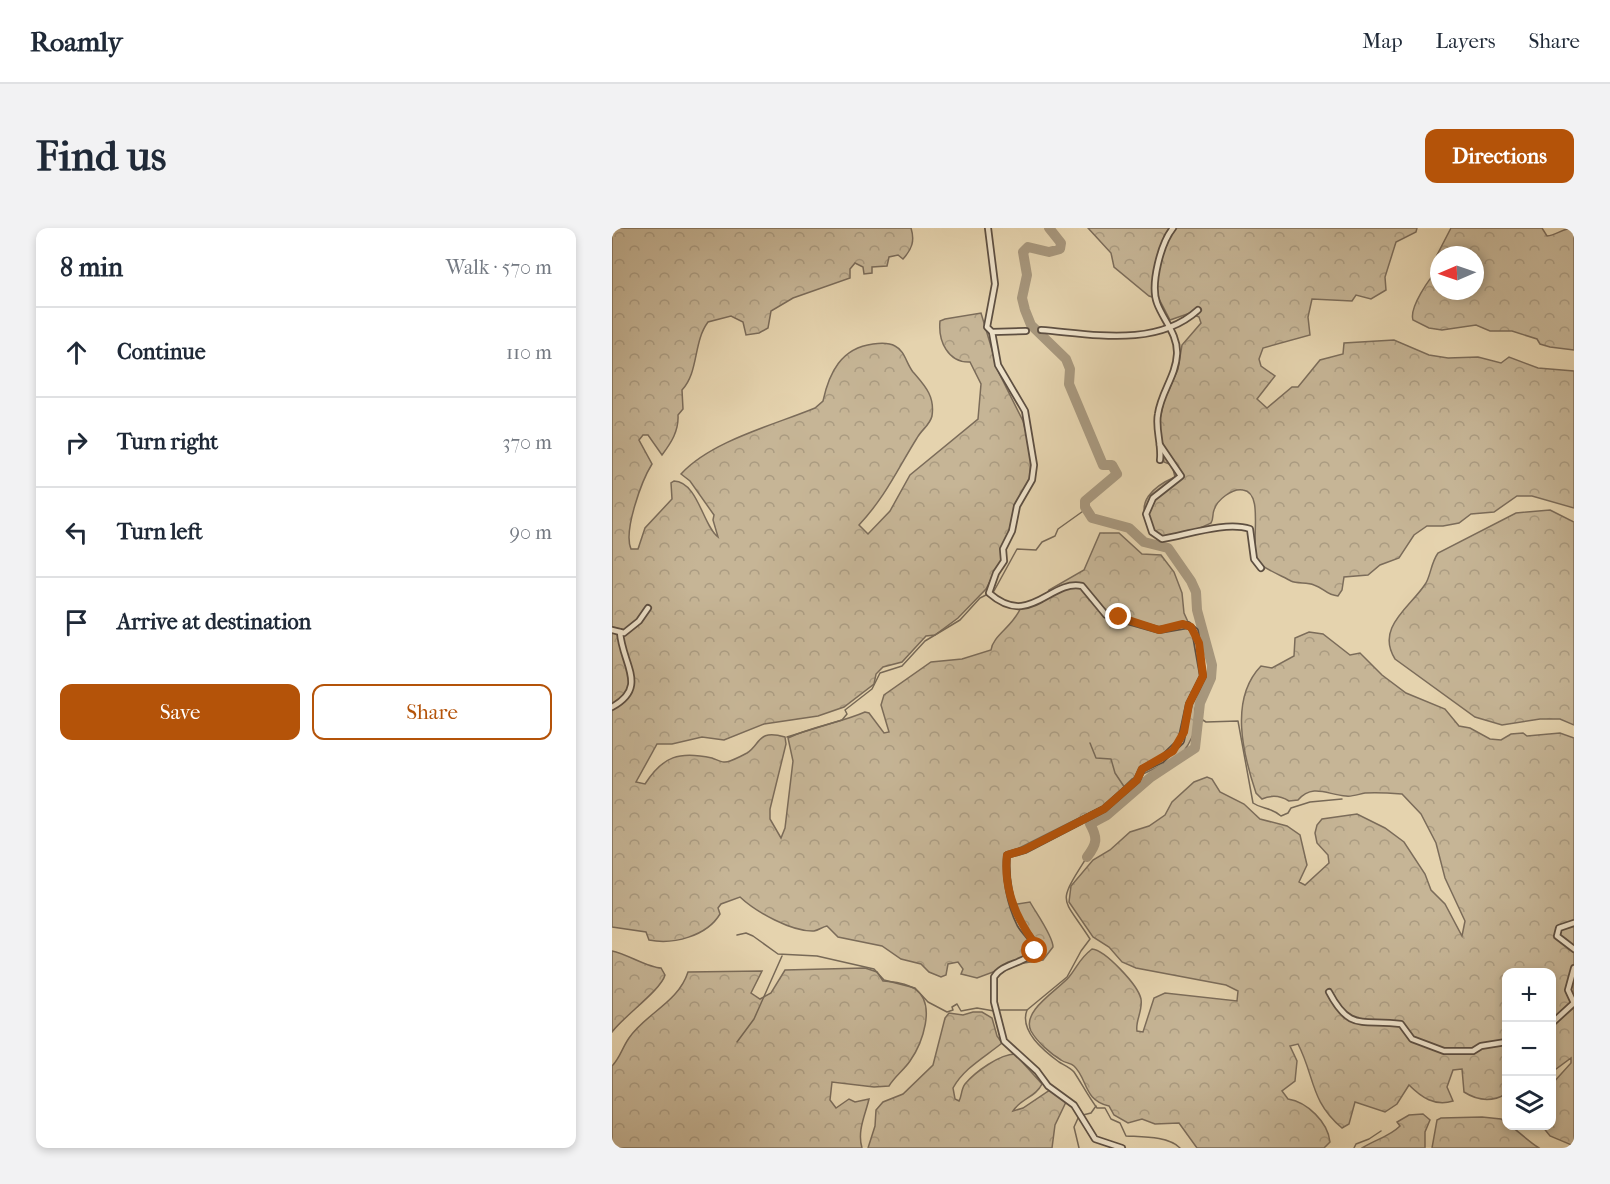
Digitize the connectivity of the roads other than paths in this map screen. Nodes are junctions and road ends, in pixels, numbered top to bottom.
1 (988, 228) edge
2 (1173, 228) edge
3 (1198, 310) dead end
4 (1170, 328) junction
5 (1041, 330) dead end
6 (1026, 331) dead end
7 (992, 332) junction
8 (1160, 445) junction
9 (1160, 460) dead end
10 (1261, 568) dead end
11 (648, 608) dead end
12 (612, 630) edge
13 (620, 632) junction
14 (612, 707) edge
15 (1574, 923) edge
16 (1574, 949) edge
17 (1574, 968) edge
18 (1329, 992) dead end
19 (1574, 1003) edge
20 (1553, 1022) edge
21 (1502, 1043) edge
22 (1122, 1148) edge

1 - 7 street
2 - 4 street
3 - 4 street
4 - 5 street
4 - 8 street
6 - 7 street
7 - 22 street
8 - 9 street
8 - 10 street
11 - 13 street
12 - 13 street
13 - 14 street
15 - 16 street
17 - 19 street
18 - 21 street
19 - 20 street

